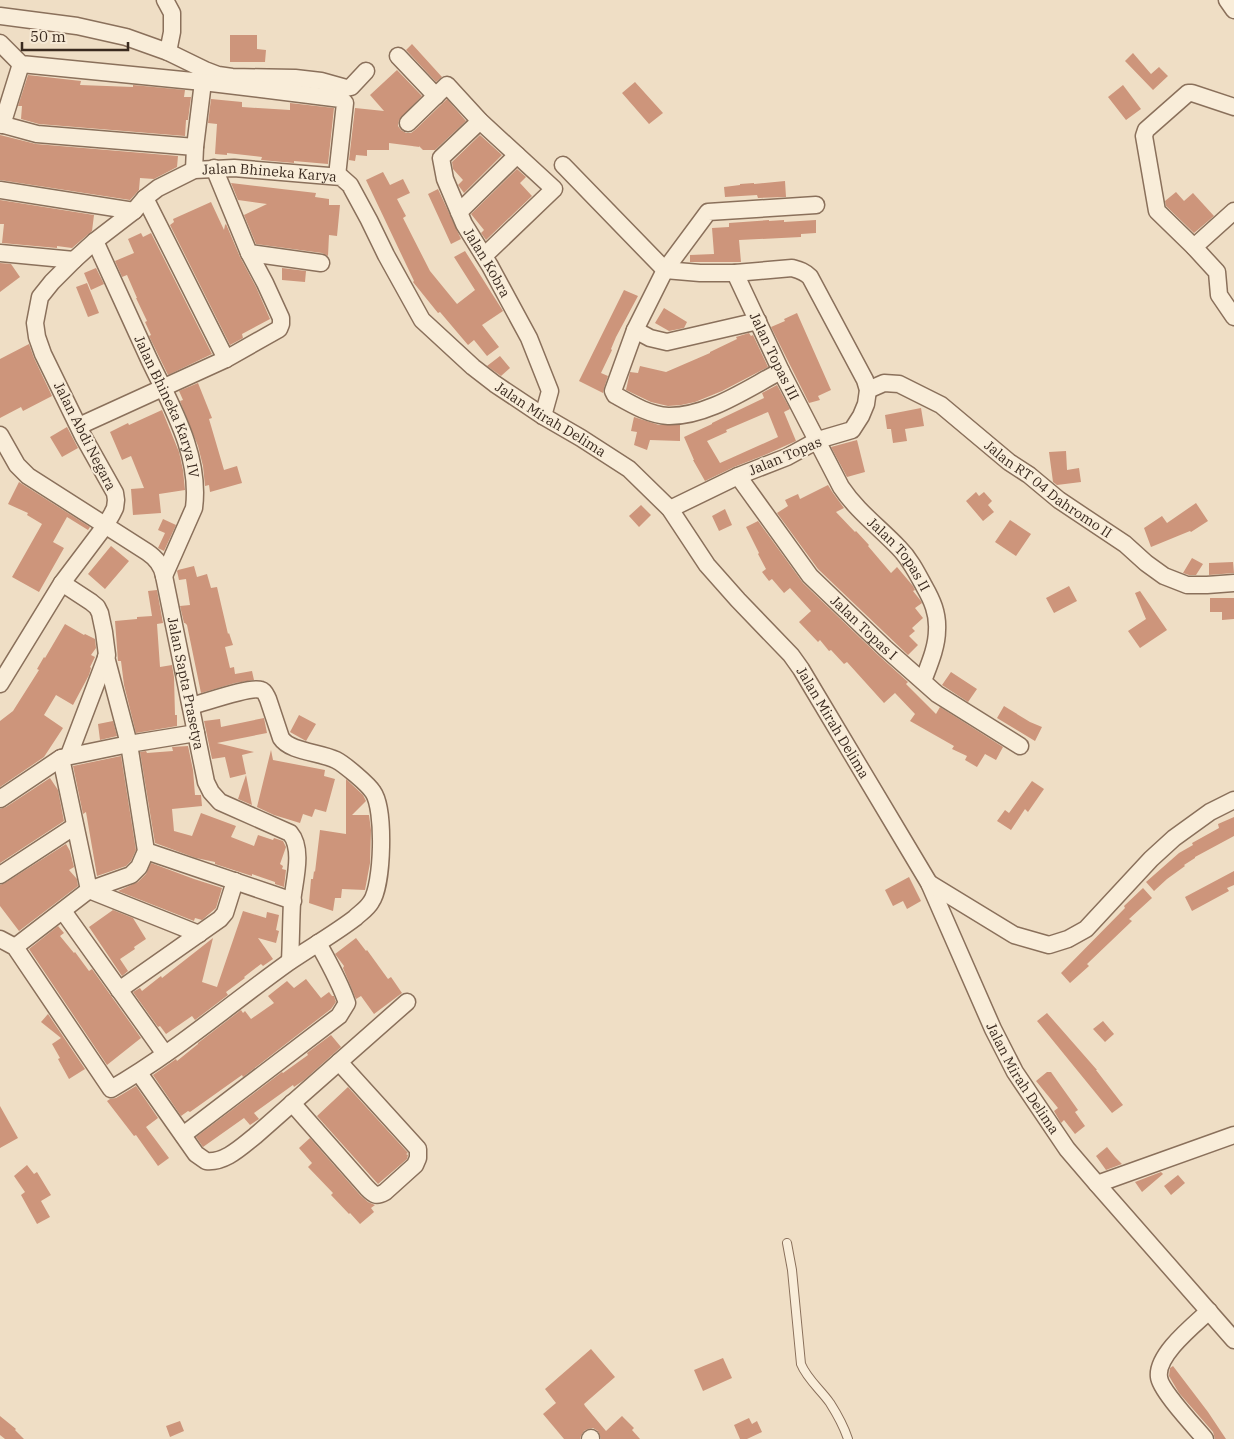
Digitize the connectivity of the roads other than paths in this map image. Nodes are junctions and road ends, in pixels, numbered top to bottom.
1 (165, 0) edge
2 (1227, 0) edge
3 (1234, 10) edge
4 (0, 16) edge
5 (0, 43) edge
6 (168, 52) junction
7 (398, 56) dead end
8 (21, 64) junction
9 (366, 71) dead end
10 (203, 82) junction
11 (436, 96) junction
12 (1234, 107) edge
13 (480, 120) junction
14 (408, 123) dead end
15 (1, 125) edge
16 (195, 147) junction
17 (517, 155) junction
18 (563, 165) dead end
19 (214, 168) junction
20 (194, 170) junction
21 (341, 178) junction
22 (0, 190) edge
23 (145, 198) junction
24 (816, 206) dead end
25 (134, 211) junction
26 (1234, 211) edge
27 (459, 212) junction
28 (95, 242) junction
29 (1194, 247) junction
30 (0, 252) edge
31 (250, 253) junction
32 (484, 256) junction
33 (74, 260) junction
34 (321, 263) dead end
35 (665, 270) junction
36 (735, 272) junction
37 (1234, 317) edge
38 (758, 321) junction
39 (635, 330) junction
40 (226, 358) junction
41 (781, 371) junction
42 (866, 385) junction
43 (162, 387) junction
44 (543, 416) junction
45 (78, 426) junction
46 (0, 435) edge
47 (818, 440) junction
48 (738, 476) junction
49 (670, 508) junction
50 (104, 526) junction
51 (164, 576) junction
52 (62, 583) junction
53 (1234, 583) edge
54 (106, 657) junction
55 (6, 662) edge
56 (923, 681) junction
57 (0, 684) edge
58 (191, 706) junction
59 (196, 733) junction
60 (129, 744) junction
61 (1020, 746) dead end
62 (65, 756) junction
63 (0, 799) edge
64 (1234, 800) edge
65 (75, 826) junction
66 (146, 851) junction
67 (0, 875) edge
68 (235, 881) junction
69 (929, 883) junction
70 (89, 890) junction
71 (292, 901) junction
72 (62, 911) junction
73 (199, 934) junction
74 (0, 939) edge
75 (318, 943) junction
76 (15, 948) junction
77 (290, 962) junction
78 (119, 990) junction
79 (407, 1002) dead end
80 (165, 1054) junction
81 (339, 1062) junction
82 (139, 1073) junction
83 (292, 1104) junction
84 (183, 1135) junction
85 (1234, 1135) edge
86 (1096, 1184) junction
87 (787, 1243) dead end
88 (1209, 1311) junction
89 (1234, 1340) edge
90 (848, 1439) edge
91 (1205, 1439) edge

1 - 6 street
2 - 3 street
4 - 6 street
5 - 8 street
6 - 9 street
7 - 11 street
8 - 10 street
8 - 15 street
10 - 16 street
10 - 21 street
11 - 13 street
11 - 14 street
12 - 29 street
13 - 17 street
13 - 27 street, Jalan Kobra
15 - 16 street
16 - 20 street
17 - 27 street
17 - 32 street
18 - 35 street
19 - 20 street, Jalan Bhineka Karya
19 - 21 street, Jalan Bhineka Karya
19 - 31 street
20 - 23 street, Jalan Bhineka Karya
21 - 44 street, Jalan Mirah Delima
22 - 25 street
23 - 25 street, Jalan Bhineka Karya
23 - 40 street
24 - 35 street
25 - 28 street, Jalan Bhineka Karya
26 - 29 street
27 - 32 street, Jalan Kobra
28 - 33 street, Jalan Abdi Negara
28 - 43 street, Jalan Bhineka Karya IV
29 - 37 street
30 - 33 street
31 - 34 street
31 - 40 street
32 - 44 street, Jalan Kobra
33 - 45 street, Jalan Abdi Negara
35 - 36 street
35 - 39 street
36 - 38 street, Jalan Topas III
36 - 42 street
38 - 39 street
38 - 41 street, Jalan Topas III
39 - 41 street
40 - 43 street
41 - 47 street, Jalan Topas III
42 - 47 street, Jalan Topas
42 - 53 street, Jalan RT 04 Dahromo II
43 - 45 street
43 - 51 street, Jalan Bhineka Karya IV
44 - 49 street, Jalan Mirah Delima
45 - 50 street, Jalan Abdi Negara
46 - 50 street, Jalan Sapta Prasetya
47 - 48 street, Jalan Topas
47 - 56 street, Jalan Topas II
48 - 49 street, Jalan Topas
48 - 56 street, Jalan Topas I
49 - 69 street, Jalan Mirah Delima
50 - 51 street, Jalan Sapta Prasetya
50 - 52 street, Jalan Abdi Negara
51 - 58 street, Jalan Sapta Prasetya
52 - 54 street
52 - 55 street, Jalan Abdi Negara
54 - 60 street
54 - 62 street
55 - 57 street, Jalan Abdi Negara
56 - 61 street, Jalan Topas I
58 - 59 street, Jalan Sapta Prasetya
58 - 75 street
59 - 60 street
59 - 71 street, Jalan Sapta Prasetya
60 - 62 street
60 - 66 street
62 - 63 street
62 - 65 street
64 - 69 street
65 - 67 street
65 - 70 street
66 - 68 street
66 - 70 street
68 - 71 street
68 - 73 street
69 - 86 street, Jalan Mirah Delima
70 - 72 street
70 - 73 street
71 - 77 street, Jalan Sapta Prasetya
72 - 76 street
72 - 78 street
73 - 78 street
74 - 76 street
75 - 77 street
75 - 84 street
76 - 82 street
77 - 80 street
78 - 80 street
79 - 81 street
80 - 82 street
81 - 83 street
81 - 83 street
82 - 84 street
83 - 84 street
85 - 86 street
86 - 88 street, Jalan Mirah Delima
87 - 90 lane
88 - 89 street, Jalan Mirah Delima
88 - 91 street

